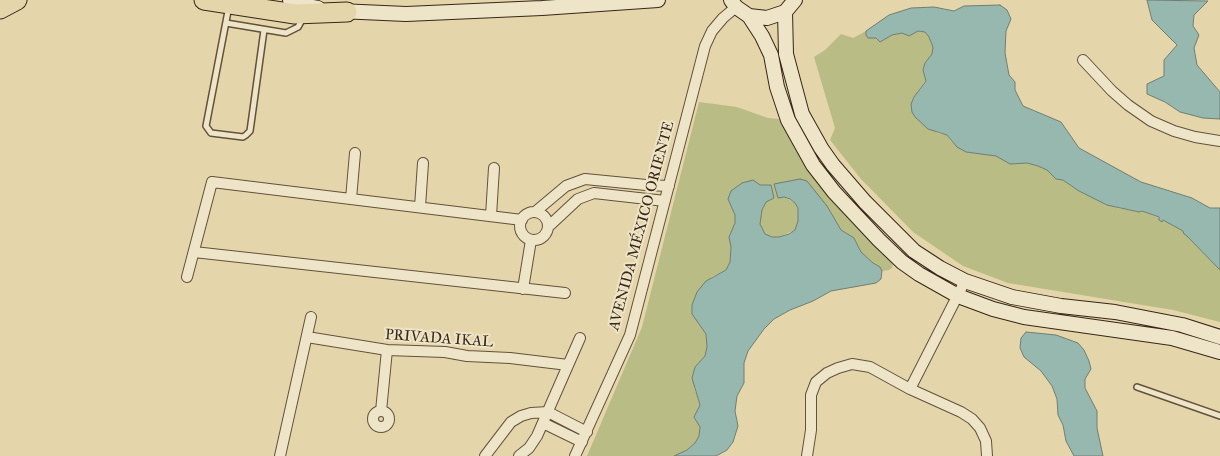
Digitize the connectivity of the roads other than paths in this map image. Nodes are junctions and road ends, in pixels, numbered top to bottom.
1 (17, 0) edge
2 (204, 0) edge
3 (290, 0) edge
4 (658, 0) edge
5 (795, 0) edge
6 (229, 4) junction
7 (542, 4) edge
8 (734, 4) edge
9 (0, 9) edge
10 (347, 12) junction
11 (785, 12) junction
12 (305, 14) junction
13 (749, 16) junction
14 (226, 23) junction
15 (264, 30) junction
16 (1083, 60) dead end
17 (802, 114) junction
18 (788, 120) junction
19 (1220, 141) edge
20 (356, 153) dead end
21 (423, 163) dead end
22 (494, 168) dead end
23 (669, 186) junction
24 (350, 199) junction
25 (665, 201) junction
26 (420, 207) junction
27 (535, 212) junction
28 (491, 216) junction
29 (522, 220) junction
30 (548, 227) junction
31 (531, 240) junction
32 (194, 252) junction
33 (187, 278) dead end
34 (965, 280) junction
35 (523, 289) junction
36 (565, 293) dead end
37 (958, 296) junction
38 (311, 318) dead end
39 (1220, 337) edge
40 (308, 338) junction
41 (580, 338) dead end
42 (387, 350) junction
43 (1220, 352) edge
44 (568, 365) junction
45 (1137, 387) dead end
46 (910, 389) junction
47 (382, 411) dead end
48 (548, 412) junction
49 (1220, 416) edge
50 (543, 423) junction
51 (587, 432) junction
52 (582, 442) junction
53 (280, 456) edge
54 (485, 456) edge
55 (520, 456) edge
56 (576, 456) edge
57 (807, 456) edge
58 (986, 456) edge

1 - 9 highway
2 - 6 highway
3 - 10 street
4 - 7 street
5 - 11 street
6 - 12 highway
6 - 14 lane
7 - 10 street
8 - 13 street
8 - 23 street, AVENIDA MÉXICO ORIENTE
10 - 12 highway
11 - 13 street
11 - 17 street
12 - 15 lane
13 - 18 street
14 - 15 lane
14 - 15 lane
16 - 19 street
17 - 18 street
17 - 34 street
18 - 37 street
20 - 24 street
21 - 26 street
22 - 28 street
23 - 25 street, AVENIDA MÉXICO ORIENTE
23 - 27 street
24 - 26 street
24 - 32 street
25 - 30 street
25 - 51 street, AVENIDA MÉXICO ORIENTE
26 - 28 street
27 - 29 street
27 - 30 street
28 - 29 street
29 - 31 street
30 - 31 street
31 - 35 street
32 - 33 street
32 - 35 street
34 - 37 street
34 - 39 street
35 - 36 street
37 - 43 street
37 - 46 street
38 - 40 street
40 - 42 street, PRIVADA IKAL
40 - 53 street
41 - 44 street
42 - 44 street, PRIVADA IKAL
42 - 47 street
44 - 48 street
45 - 49 lane
46 - 57 street
46 - 58 street
48 - 50 street
48 - 51 street
48 - 54 street
50 - 52 street
50 - 55 street
51 - 52 street, AVENIDA MÉXICO ORIENTE
52 - 56 street, AVENIDA MÉXICO ORIENTE

